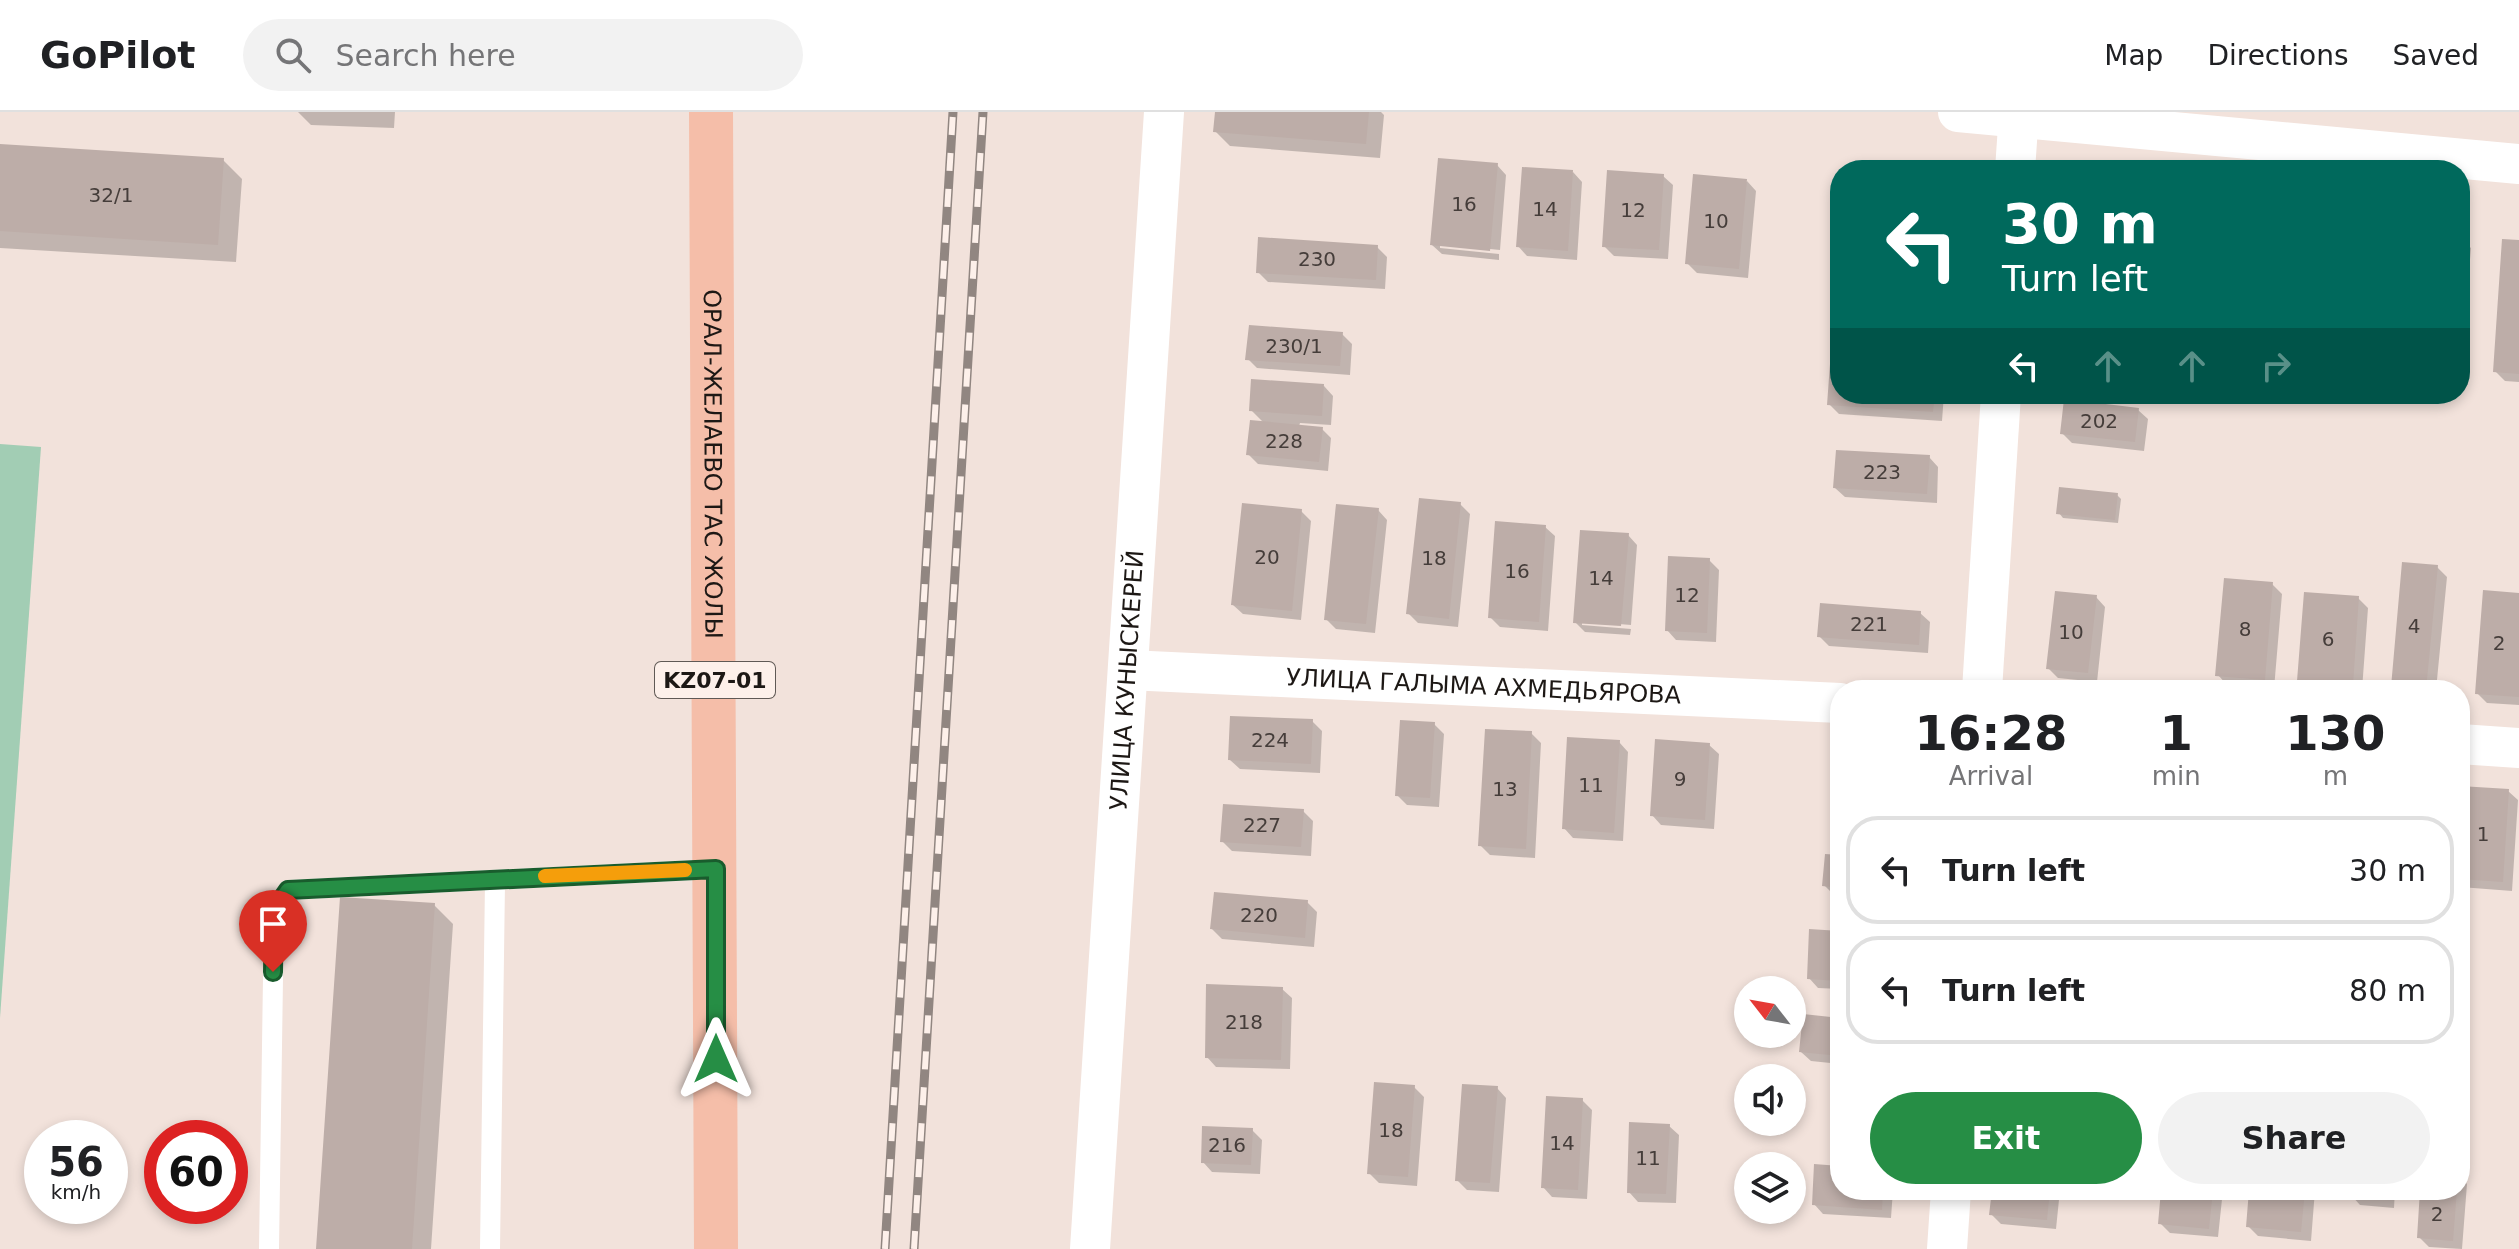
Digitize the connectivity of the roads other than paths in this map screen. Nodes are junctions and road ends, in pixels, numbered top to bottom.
1 (711, 112) edge
2 (1164, 112) edge
3 (1958, 112) edge
4 (2019, 114) edge
5 (2016, 160) edge
6 (2519, 164) edge
7 (2000, 404) edge
8 (1128, 670) junction
9 (1983, 680) edge
10 (1830, 703) edge
11 (2470, 745) edge
12 (2519, 748) edge
13 (716, 869) junction
14 (495, 882) junction
15 (1950, 1200) edge
16 (269, 1249) edge
17 (490, 1249) edge
18 (716, 1249) edge
19 (1090, 1249) edge
20 (1947, 1249) edge

1 - 13 main road, ОРАЛ-ЖЕЛАЕВО ТАС ЖОЛЫ / KZ07-01
2 - 8 street, УЛИЦА КУНЫСКЕРЕЙ
3 - 4 street
4 - 5 street
4 - 6 street
7 - 9 street
8 - 10 street, УЛИЦА ГАЛЫМА АХМЕДЬЯРОВА
8 - 19 street, УЛИЦА КУНЫСКЕРЕЙ
11 - 12 street
13 - 14 lane
13 - 18 main road, ОРАЛ-ЖЕЛАЕВО ТАС ЖОЛЫ / KZ07-01
14 - 16 lane
14 - 17 lane
15 - 20 street

